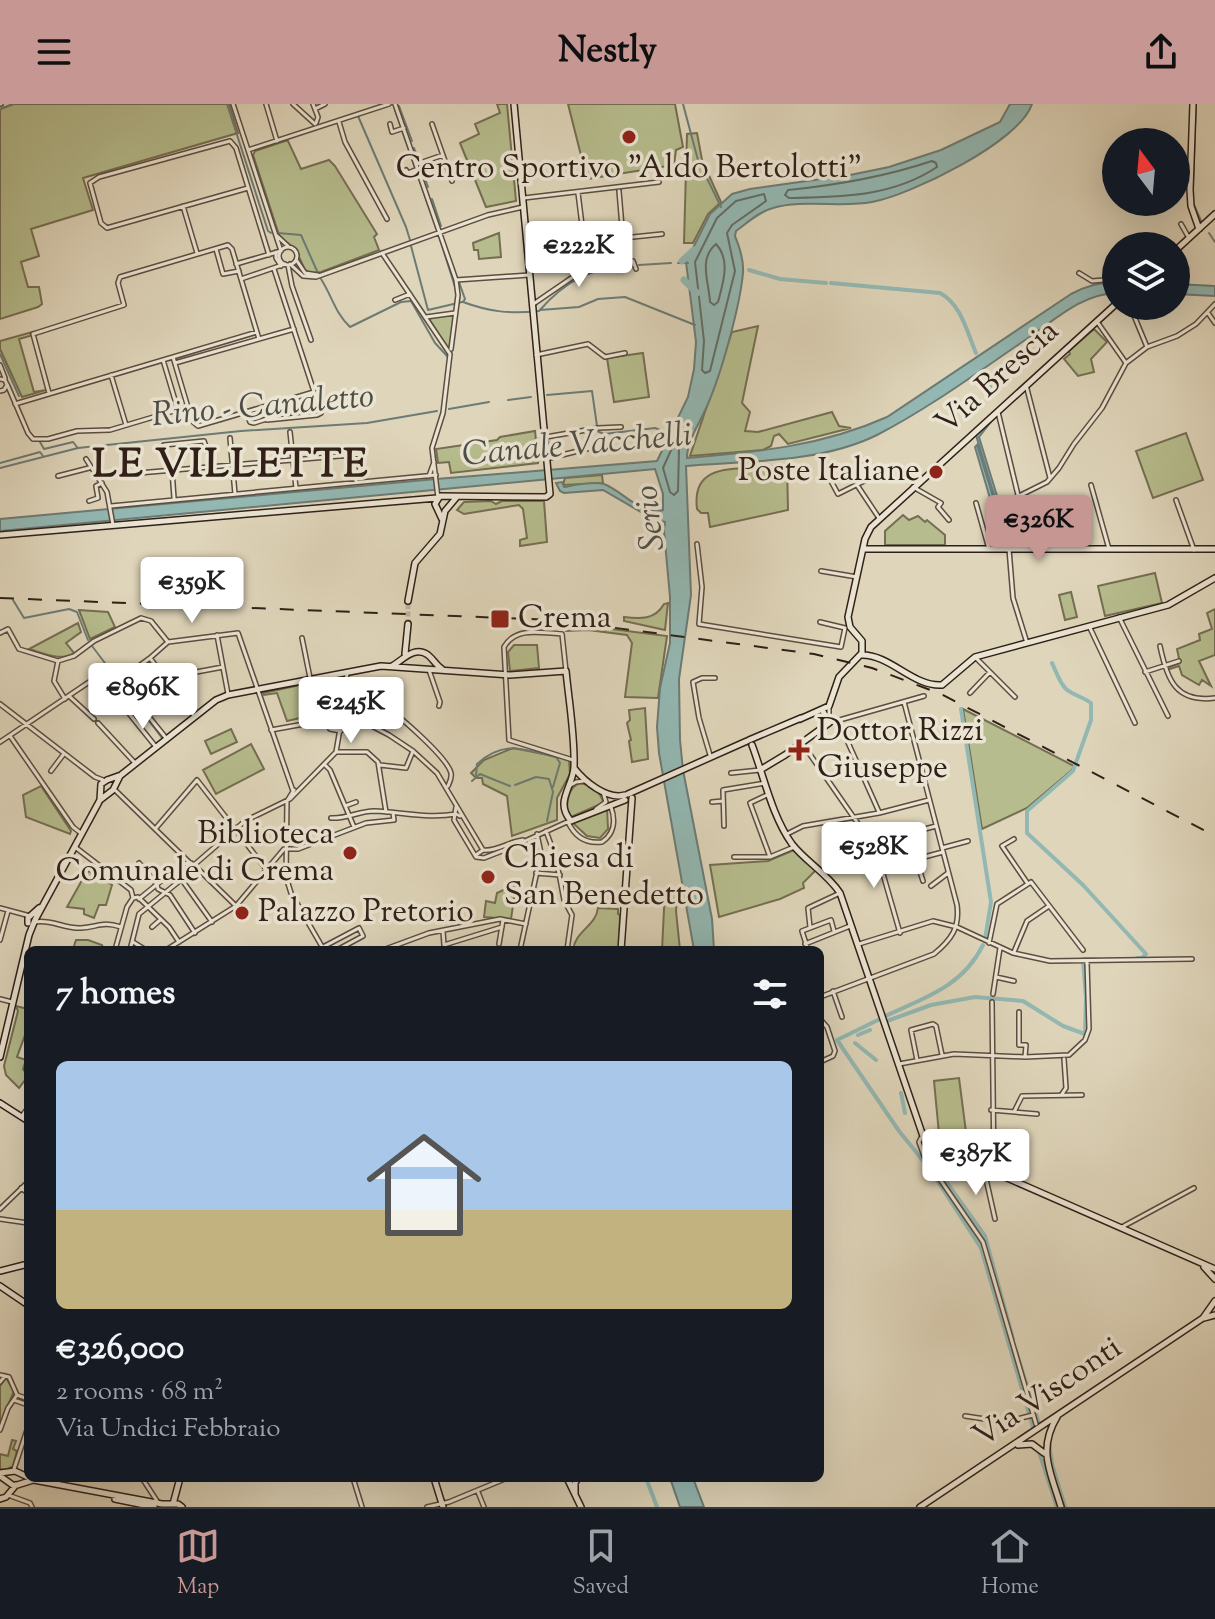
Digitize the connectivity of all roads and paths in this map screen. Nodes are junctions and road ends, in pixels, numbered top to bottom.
1 (233, 104) edge
2 (266, 104) edge
3 (293, 104) edge
4 (325, 104) edge
5 (389, 104) edge
6 (395, 104) edge
7 (514, 104) edge
8 (1193, 104) edge
9 (314, 106) edge
10 (338, 120) junction
11 (390, 124) dead end
12 (432, 124) dead end
13 (316, 126) junction
14 (405, 130) junction
15 (277, 141) junction
16 (248, 150) junction
17 (443, 155) junction
18 (418, 167) junction
19 (406, 170) dead end
20 (452, 181) dead end
21 (659, 182) dead end
22 (248, 188) junction
23 (619, 189) junction
24 (578, 193) junction
25 (522, 198) junction
26 (183, 206) junction
27 (523, 207) junction
28 (1215, 214) edge
29 (387, 219) dead end
30 (1181, 224) dead end
31 (1199, 229) junction
32 (274, 232) junction
33 (440, 232) junction
34 (1186, 232) edge
35 (662, 234) dead end
36 (1190, 237) edge
37 (623, 239) junction
38 (584, 243) junction
39 (291, 247) junction
40 (527, 248) junction
41 (216, 249) junction
42 (279, 252) junction
43 (382, 253) junction
44 (198, 254) junction
45 (269, 255) junction
46 (297, 258) junction
47 (236, 264) junction
48 (286, 265) junction
49 (274, 269) junction
50 (636, 269) dead end
51 (239, 271) junction
52 (1079, 273) dead end
53 (322, 275) junction
54 (529, 275) junction
55 (241, 279) junction
56 (456, 280) junction
57 (1102, 280) edge
58 (411, 294) junction
59 (395, 300) dead end
60 (1215, 304) edge
61 (532, 309) junction
62 (455, 313) junction
63 (1207, 313) junction
64 (426, 317) junction
65 (1102, 317) edge
66 (1136, 320) edge
67 (1097, 321) junction
68 (1215, 321) edge
69 (294, 329) junction
70 (257, 332) junction
71 (259, 339) junction
72 (311, 340) dead end
73 (1147, 347) junction
74 (450, 351) junction
75 (625, 353) dead end
76 (536, 355) junction
77 (173, 357) junction
78 (163, 360) junction
79 (175, 363) junction
80 (1126, 363) junction
81 (0, 365) edge
82 (111, 375) junction
83 (0, 379) edge
84 (7, 383) junction
85 (1026, 385) junction
86 (1, 391) edge
87 (314, 392) junction
88 (49, 393) junction
89 (11, 396) junction
90 (317, 403) junction
91 (15, 404) junction
92 (187, 407) junction
93 (178, 410) junction
94 (997, 411) junction
95 (247, 412) junction
96 (284, 416) junction
97 (126, 425) junction
98 (621, 427) dead end
99 (290, 432) dead end
100 (544, 437) junction
101 (230, 438) dead end
102 (164, 445) dead end
103 (590, 448) dead end
104 (354, 454) junction
105 (363, 454) dead end
106 (86, 459) dead end
107 (293, 459) junction
108 (546, 459) junction
109 (434, 462) junction
110 (232, 465) junction
111 (213, 466) junction
112 (91, 467) junction
113 (172, 470) junction
114 (127, 474) dead end
115 (58, 476) dead end
116 (429, 476) junction
117 (436, 477) junction
118 (1050, 478) junction
119 (102, 483) junction
120 (357, 483) junction
121 (857, 485) junction
122 (1091, 485) dead end
123 (913, 487) junction
124 (296, 488) junction
125 (235, 494) junction
126 (1019, 496) junction
127 (438, 497) junction
128 (458, 497) junction
129 (174, 499) junction
130 (1176, 500) dead end
131 (89, 501) dead end
132 (450, 503) junction
133 (976, 503) dead end
134 (111, 508) junction
135 (442, 511) junction
136 (879, 518) junction
137 (949, 520) dead end
138 (113, 522) junction
139 (0, 535) edge
140 (697, 544) dead end
141 (863, 549) junction
142 (989, 549) junction
143 (1009, 549) junction
144 (1031, 549) junction
145 (1109, 549) junction
146 (1215, 549) edge
147 (1194, 550) junction
148 (821, 571) dead end
149 (857, 577) junction
150 (1215, 578) edge
151 (408, 601) tunnel mouth
152 (1119, 617) junction
153 (820, 622) dead end
154 (408, 624) tunnel mouth
155 (1088, 625) junction
156 (847, 627) junction
157 (0, 633) edge
158 (217, 635) junction
159 (302, 638) dead end
160 (168, 642) junction
161 (407, 643) junction
162 (1027, 643) junction
163 (1160, 646) dead end
164 (412, 653) junction
165 (404, 656) junction
166 (860, 656) junction
167 (150, 658) junction
168 (972, 659) junction
169 (58, 661) junction
170 (1179, 661) dead end
171 (139, 666) dead end
172 (391, 666) junction
173 (430, 666) junction
174 (1164, 666) junction
175 (223, 667) junction
176 (410, 668) junction
177 (566, 671) junction
178 (347, 672) junction
179 (990, 672) junction
180 (1145, 672) junction
181 (191, 673) dead end
182 (505, 675) junction
183 (715, 678) dead end
184 (310, 679) junction
185 (258, 689) junction
186 (970, 693) dead end
187 (228, 695) junction
188 (924, 696) dead end
189 (67, 697) junction
190 (1015, 697) dead end
191 (831, 698) junction
192 (1215, 698) edge
193 (345, 700) junction
194 (904, 702) junction
195 (0, 704) edge
196 (439, 706) dead end
197 (829, 706) junction
198 (141, 707) dead end
199 (823, 711) junction
200 (1168, 716) dead end
201 (195, 717) junction
202 (800, 719) junction
203 (838, 720) junction
204 (342, 721) junction
205 (829, 723) junction
206 (1135, 723) dead end
207 (27, 725) junction
208 (330, 729) dead end
209 (271, 730) junction
210 (341, 731) junction
211 (10, 736) junction
212 (166, 739) junction
213 (0, 742) edge
214 (802, 743) junction
215 (749, 744) junction
216 (156, 747) junction
217 (413, 751) junction
218 (336, 752) junction
219 (64, 754) junction
220 (711, 759) junction
221 (573, 760) junction
222 (135, 763) junction
223 (325, 765) junction
224 (380, 765) junction
225 (574, 767) junction
226 (760, 770) junction
227 (51, 771) dead end
228 (731, 773) dead end
229 (121, 775) junction
230 (588, 781) junction
231 (765, 783) junction
232 (104, 786) junction
233 (114, 787) junction
234 (447, 787) junction
235 (295, 790) junction
236 (566, 790) junction
237 (603, 792) junction
238 (769, 794) junction
239 (628, 798) junction
240 (929, 800) junction
241 (287, 801) junction
242 (723, 801) junction
243 (356, 802) dead end
244 (608, 802) junction
245 (712, 802) dead end
246 (457, 805) junction
247 (345, 806) junction
248 (564, 810) junction
249 (386, 812) junction
250 (393, 813) junction
251 (879, 813) junction
252 (455, 814) junction
253 (350, 817) junction
254 (331, 818) dead end
255 (852, 818) junction
256 (463, 819) junction
257 (569, 821) junction
258 (724, 826) dead end
259 (936, 826) junction
260 (354, 827) junction
261 (156, 828) junction
262 (553, 828) junction
263 (234, 830) junction
264 (546, 831) junction
265 (82, 834) junction
266 (537, 834) junction
267 (787, 834) junction
268 (899, 836) dead end
269 (1014, 839) dead end
270 (968, 841) dead end
271 (513, 844) junction
272 (75, 847) junction
273 (794, 847) junction
274 (483, 850) junction
275 (942, 850) junction
276 (286, 851) junction
277 (473, 853) junction
278 (734, 857) dead end
279 (770, 857) junction
280 (916, 859) junction
281 (909, 861) dead end
282 (139, 863) dead end
283 (192, 864) junction
284 (266, 869) junction
285 (536, 873) junction
286 (948, 873) junction
287 (560, 875) junction
288 (182, 879) junction
289 (923, 881) dead end
290 (157, 884) junction
291 (1028, 884) junction
292 (931, 886) dead end
293 (166, 892) junction
294 (840, 893) junction
295 (133, 898) junction
296 (139, 899) junction
297 (236, 906) junction
298 (1049, 906) junction
299 (0, 908) edge
300 (147, 908) junction
301 (8, 911) junction
302 (34, 919) junction
303 (160, 920) junction
304 (503, 920) junction
305 (212, 922) junction
306 (526, 924) junction
307 (850, 926) junction
308 (121, 927) junction
309 (152, 927) dead end
310 (502, 927) junction
311 (810, 927) junction
312 (957, 927) junction
313 (443, 931) junction
314 (834, 931) junction
315 (195, 933) junction
316 (900, 933) junction
317 (0, 940) edge
318 (133, 942) junction
319 (179, 942) junction
320 (989, 943) junction
321 (499, 944) dead end
322 (805, 944) joint
323 (856, 944) junction
324 (26, 946) edge
325 (116, 946) edge
326 (132, 946) edge
327 (140, 946) edge
328 (172, 946) edge
329 (321, 946) edge
330 (328, 946) edge
331 (344, 946) edge
332 (394, 946) edge
333 (521, 946) edge
334 (568, 946) edge
335 (621, 946) edge
336 (1000, 948) junction
337 (1083, 950) dead end
338 (1013, 953) junction
339 (24, 956) edge
340 (1192, 959) dead end
341 (1085, 962) junction
342 (996, 977) junction
343 (868, 980) junction
344 (1014, 981) dead end
345 (833, 991) junction
346 (993, 994) dead end
347 (824, 995) edge
348 (0, 999) edge
349 (992, 1002) dead end
350 (13, 1003) junction
351 (1019, 1012) dead end
352 (842, 1017) dead end
353 (824, 1024) edge
354 (942, 1055) junction
355 (991, 1055) junction
356 (0, 1057) edge
357 (1025, 1057) junction
358 (1064, 1057) junction
359 (824, 1060) edge
360 (917, 1060) junction
361 (896, 1064) junction
362 (1082, 1095) dead end
363 (1059, 1096) junction
364 (2, 1106) edge
365 (991, 1110) junction
366 (1015, 1110) junction
367 (1037, 1114) dead end
368 (24, 1118) edge
369 (921, 1138) junction
370 (984, 1170) junction
371 (994, 1174) junction
372 (24, 1185) edge
373 (21, 1188) junction
374 (1194, 1188) dead end
375 (24, 1190) edge
376 (0, 1209) edge
377 (0, 1219) edge
378 (995, 1219) dead end
379 (24, 1222) edge
380 (1119, 1228) junction
381 (1200, 1264) junction
382 (24, 1265) edge
383 (1215, 1269) edge
384 (0, 1271) edge
385 (1215, 1279) edge
386 (0, 1286) edge
387 (1215, 1301) edge
388 (24, 1302) edge
389 (1215, 1315) edge
390 (1203, 1318) junction
391 (2, 1376) edge
392 (0, 1382) edge
393 (17, 1395) junction
394 (24, 1399) edge
395 (14, 1400) junction
396 (24, 1401) edge
397 (1033, 1415) junction
398 (1059, 1415) junction
399 (965, 1416) dead end
400 (1036, 1427) junction
401 (0, 1430) edge
402 (1046, 1440) junction
403 (24, 1441) edge
404 (1011, 1447) junction
405 (1042, 1451) junction
406 (0, 1474) edge
407 (16, 1477) junction
408 (24, 1478) edge
409 (7, 1481) junction
410 (44, 1482) edge
411 (144, 1482) edge
412 (179, 1482) edge
413 (354, 1482) edge
414 (435, 1482) edge
415 (492, 1482) edge
416 (568, 1482) edge
417 (576, 1482) edge
418 (478, 1491) junction
419 (8, 1495) junction
420 (575, 1495) junction
421 (0, 1499) edge
422 (156, 1505) edge
423 (175, 1505) edge
424 (442, 1505) edge
425 (32, 1507) edge
426 (362, 1507) edge
427 (427, 1507) edge
428 (484, 1507) edge
429 (581, 1507) edge
430 (920, 1507) edge
431 (1061, 1507) edge

1 - 16 street
2 - 15 street
3 - 13 street
4 - 9 street
5 - 10 street
6 - 14 street
7 - 25 street
8 - 31 street
9 - 13 street
10 - 13 street
10 - 29 street
11 - 14 street
12 - 17 street
13 - 15 street
14 - 18 street
15 - 16 street
16 - 32 street
17 - 18 street
17 - 20 street
18 - 19 street
18 - 33 street
21 - 23 street
22 - 26 street
22 - 26 street
22 - 45 street
23 - 24 street
23 - 37 street
24 - 25 street
24 - 38 street
25 - 27 street
26 - 44 street
27 - 33 street
27 - 40 street
28 - 31 street
30 - 34 street
31 - 36 street
32 - 39 street
32 - 42 street
33 - 43 street
33 - 56 street
35 - 37 street
37 - 38 street
38 - 40 street
39 - 42 street
39 - 46 street
40 - 54 street
41 - 44 street
41 - 47 street
41 - 51 street
42 - 45 street
42 - 48 street
43 - 53 street
43 - 58 street
44 - 88 street
45 - 47 street
46 - 48 street
46 - 53 street
47 - 51 street
48 - 49 street
48 - 53 street
48 - 72 street
49 - 55 street
49 - 69 street
50 - 61 street
51 - 55 street
52 - 57 street
54 - 56 street
54 - 61 street
55 - 70 street
56 - 62 street
58 - 59 street
58 - 64 street
60 - 63 street
61 - 76 street
62 - 64 street
62 - 74 street
63 - 68 street
63 - 73 street
64 - 74 street
65 - 67 street, Via Brescia
66 - 73 street
67 - 80 street
67 - 85 street, Via Brescia
69 - 71 street
69 - 87 street
70 - 71 street
70 - 77 street
71 - 79 street
73 - 80 street
74 - 109 street
75 - 76 street
76 - 100 street
77 - 78 street
77 - 79 street
78 - 82 street
78 - 93 street
79 - 92 street
80 - 118 street
81 - 84 street
82 - 88 street
82 - 97 street
83 - 84 street
84 - 86 street
84 - 89 street
85 - 94 street, Via Brescia
85 - 118 street
86 - 89 street
87 - 90 street
87 - 95 street
88 - 91 street
89 - 91 street
90 - 96 street
90 - 96 street
91 - 97 street
92 - 93 street
92 - 95 street
93 - 97 street
94 - 123 street, Via Brescia
94 - 126 street
95 - 96 street
98 - 100 street
99 - 107 street
100 - 108 street
101 - 110 street
102 - 111 street
103 - 108 street
104 - 105 street
104 - 107 street
104 - 120 street
106 - 112 street
107 - 110 street
107 - 124 street
108 - 128 street
109 - 116 street
109 - 117 street
110 - 111 street
110 - 125 street
111 - 113 street
112 - 115 street
112 - 119 street
113 - 114 street
113 - 129 street
116 - 117 street
116 - 120 street
117 - 127 street
118 - 126 street
119 - 131 street
119 - 134 street
120 - 124 street
121 - 121 street
121 - 136 street
122 - 145 street
123 - 136 street, Via Brescia
123 - 137 street
124 - 125 street
125 - 129 street
126 - 144 street
127 - 128 street
127 - 132 street
127 - 135 street
127 - 138 street
128 - 132 street
129 - 134 street
130 - 147 street
132 - 135 street
133 - 142 street
134 - 138 street
135 - 151 street
136 - 141 street, Via Brescia
138 - 139 street
140 - 156 street
141 - 142 street
141 - 149 street, Via Brescia
142 - 143 street
143 - 144 street
143 - 162 street
144 - 145 street
145 - 147 street
146 - 147 street
148 - 149 street
149 - 156 street, Via Brescia
150 - 152 street
152 - 155 street
152 - 180 street
153 - 156 street
154 - 161 street
155 - 162 street
155 - 206 street
156 - 166 street, Via Brescia
157 - 169 street
158 - 160 street
158 - 175 street
158 - 185 street
159 - 184 street
160 - 167 street
160 - 169 street
161 - 164 street
161 - 165 street
162 - 168 street
163 - 174 street
164 - 165 street
164 - 173 street
165 - 172 street
165 - 176 street
166 - 168 street
166 - 191 street
167 - 171 street
167 - 201 street
168 - 179 street
169 - 189 street
170 - 174 street
172 - 176 street
172 - 178 street
173 - 176 street
173 - 182 street
173 - 196 street
174 - 180 street
174 - 192 street
175 - 181 street
175 - 187 street
177 - 182 street
177 - 182 street
177 - 221 street
178 - 184 street
178 - 193 street
179 - 186 street
179 - 190 street
180 - 200 street
182 - 221 street
183 - 220 street
184 - 185 street
185 - 187 street
185 - 209 street
187 - 201 street
188 - 194 street
189 - 207 street
189 - 216 street
189 - 222 street
191 - 197 street
191 - 202 street
193 - 204 street
193 - 234 street
194 - 203 street
194 - 240 street
195 - 207 street
197 - 199 street
197 - 203 street
198 - 212 street
199 - 202 street
199 - 205 street
201 - 212 street
202 - 215 street
203 - 205 street
203 - 251 street
204 - 209 street
204 - 210 street
204 - 217 street
205 - 214 street
207 - 211 street
207 - 219 street
208 - 210 street
209 - 235 street
210 - 218 street
211 - 213 street
211 - 265 street
212 - 216 street
214 - 226 street
214 - 255 street
215 - 220 street
215 - 226 street
216 - 222 street
217 - 224 street
217 - 234 street
218 - 223 street
218 - 224 street
219 - 227 street
219 - 232 street
220 - 239 street
221 - 225 street
222 - 229 street
223 - 235 street
223 - 247 street
224 - 249 street
225 - 230 street
225 - 236 street
226 - 228 street
226 - 231 street
229 - 232 street
229 - 233 street
230 - 236 street
230 - 237 street
231 - 238 street
231 - 242 street
232 - 233 street
232 - 233 street
232 - 265 street
233 - 261 street
234 - 246 street
235 - 241 street
236 - 248 street
237 - 239 street
237 - 244 street
238 - 267 street
238 - 279 street
239 - 244 street
239 - 335 street
240 - 251 street
240 - 259 street
241 - 263 street
241 - 276 street
242 - 245 street
242 - 258 street
243 - 247 street
244 - 257 street
244 - 257 street
246 - 252 street
246 - 256 street
247 - 253 street
248 - 257 street
248 - 262 street
249 - 250 street
249 - 253 street
250 - 252 street
250 - 260 street
251 - 255 street
252 - 256 street
252 - 277 street
253 - 254 street
253 - 260 street
255 - 267 street
255 - 316 street
256 - 274 street
257 - 262 street
259 - 268 street
259 - 275 street
260 - 276 street
261 - 263 street
261 - 283 street
262 - 264 street
263 - 283 street
263 - 284 street
264 - 266 street
264 - 287 street
265 - 272 street
266 - 271 street
266 - 285 street
267 - 273 street
269 - 291 street
270 - 275 street
271 - 274 street
271 - 277 street
272 - 295 street
272 - 302 street
273 - 279 street
273 - 294 street
274 - 277 street
275 - 280 street
275 - 286 street
276 - 284 street
276 - 329 street
278 - 279 street
280 - 281 street
280 - 289 street
282 - 290 street
283 - 288 street
283 - 290 street
283 - 297 street
284 - 297 street
285 - 287 street
285 - 306 street
286 - 292 street
286 - 312 street
287 - 334 street
288 - 293 street
288 - 305 street
290 - 293 street
290 - 296 street
291 - 298 street
291 - 320 street
293 - 300 street
293 - 315 street
294 - 307 street
294 - 311 street
295 - 296 street
295 - 308 street
296 - 300 street
297 - 305 street
298 - 337 street
298 - 338 street
299 - 301 street
300 - 303 street
300 - 318 street
301 - 302 street
301 - 317 street
302 - 308 street
302 - 324 street
303 - 309 street
303 - 319 street
304 - 306 street
304 - 310 street
304 - 313 street
305 - 315 street
306 - 333 street
307 - 314 street
307 - 323 street
308 - 325 street
310 - 313 street
310 - 321 street
311 - 314 street
311 - 322 street
312 - 316 street
312 - 320 street
312 - 343 street
313 - 332 street
314 - 322 street
315 - 319 street
316 - 323 street
318 - 326 street
318 - 327 street
319 - 328 street
320 - 336 street
323 - 343 street
330 - 331 street
336 - 338 street
336 - 342 street
338 - 341 street
339 - 350 street
340 - 341 street
341 - 358 street
342 - 344 street
342 - 346 street
343 - 345 street
343 - 361 street
345 - 347 street
345 - 352 street
348 - 350 street
349 - 355 street
350 - 356 street
351 - 357 street
353 - 359 street
354 - 355 street
354 - 360 street
354 - 360 street
355 - 357 street
355 - 365 street
357 - 358 street
358 - 363 street
360 - 361 street
361 - 369 street
362 - 363 street
363 - 366 street
364 - 368 street
365 - 366 street
365 - 371 street
366 - 367 street
369 - 370 street
369 - 397 street
370 - 371 street
370 - 378 street
371 - 380 street
372 - 373 street
373 - 375 street
373 - 376 street
374 - 380 street
377 - 379 street
380 - 381 street
381 - 383 street
381 - 385 street
382 - 384 street
386 - 388 street
387 - 390 street
389 - 390 street
390 - 398 street, Via Visconti
391 - 392 street
391 - 393 street
393 - 394 street
393 - 395 street
395 - 396 street
395 - 401 street
397 - 399 street
397 - 400 street
398 - 400 street, Via Visconti
398 - 402 street
400 - 402 street
400 - 404 street, Via Visconti
400 - 405 street
402 - 405 street
403 - 407 street
404 - 405 street
404 - 430 street, Via Visconti
405 - 431 street
406 - 407 street
406 - 409 street
407 - 408 street
407 - 409 street
407 - 409 street
407 - 419 street
409 - 419 street
410 - 422 street
411 - 422 street
412 - 423 street
413 - 426 street
414 - 424 street
415 - 418 street
416 - 420 street
417 - 420 street
418 - 424 street
418 - 428 street
419 - 421 street
419 - 425 street
420 - 429 street
422 - 423 street
424 - 427 street

